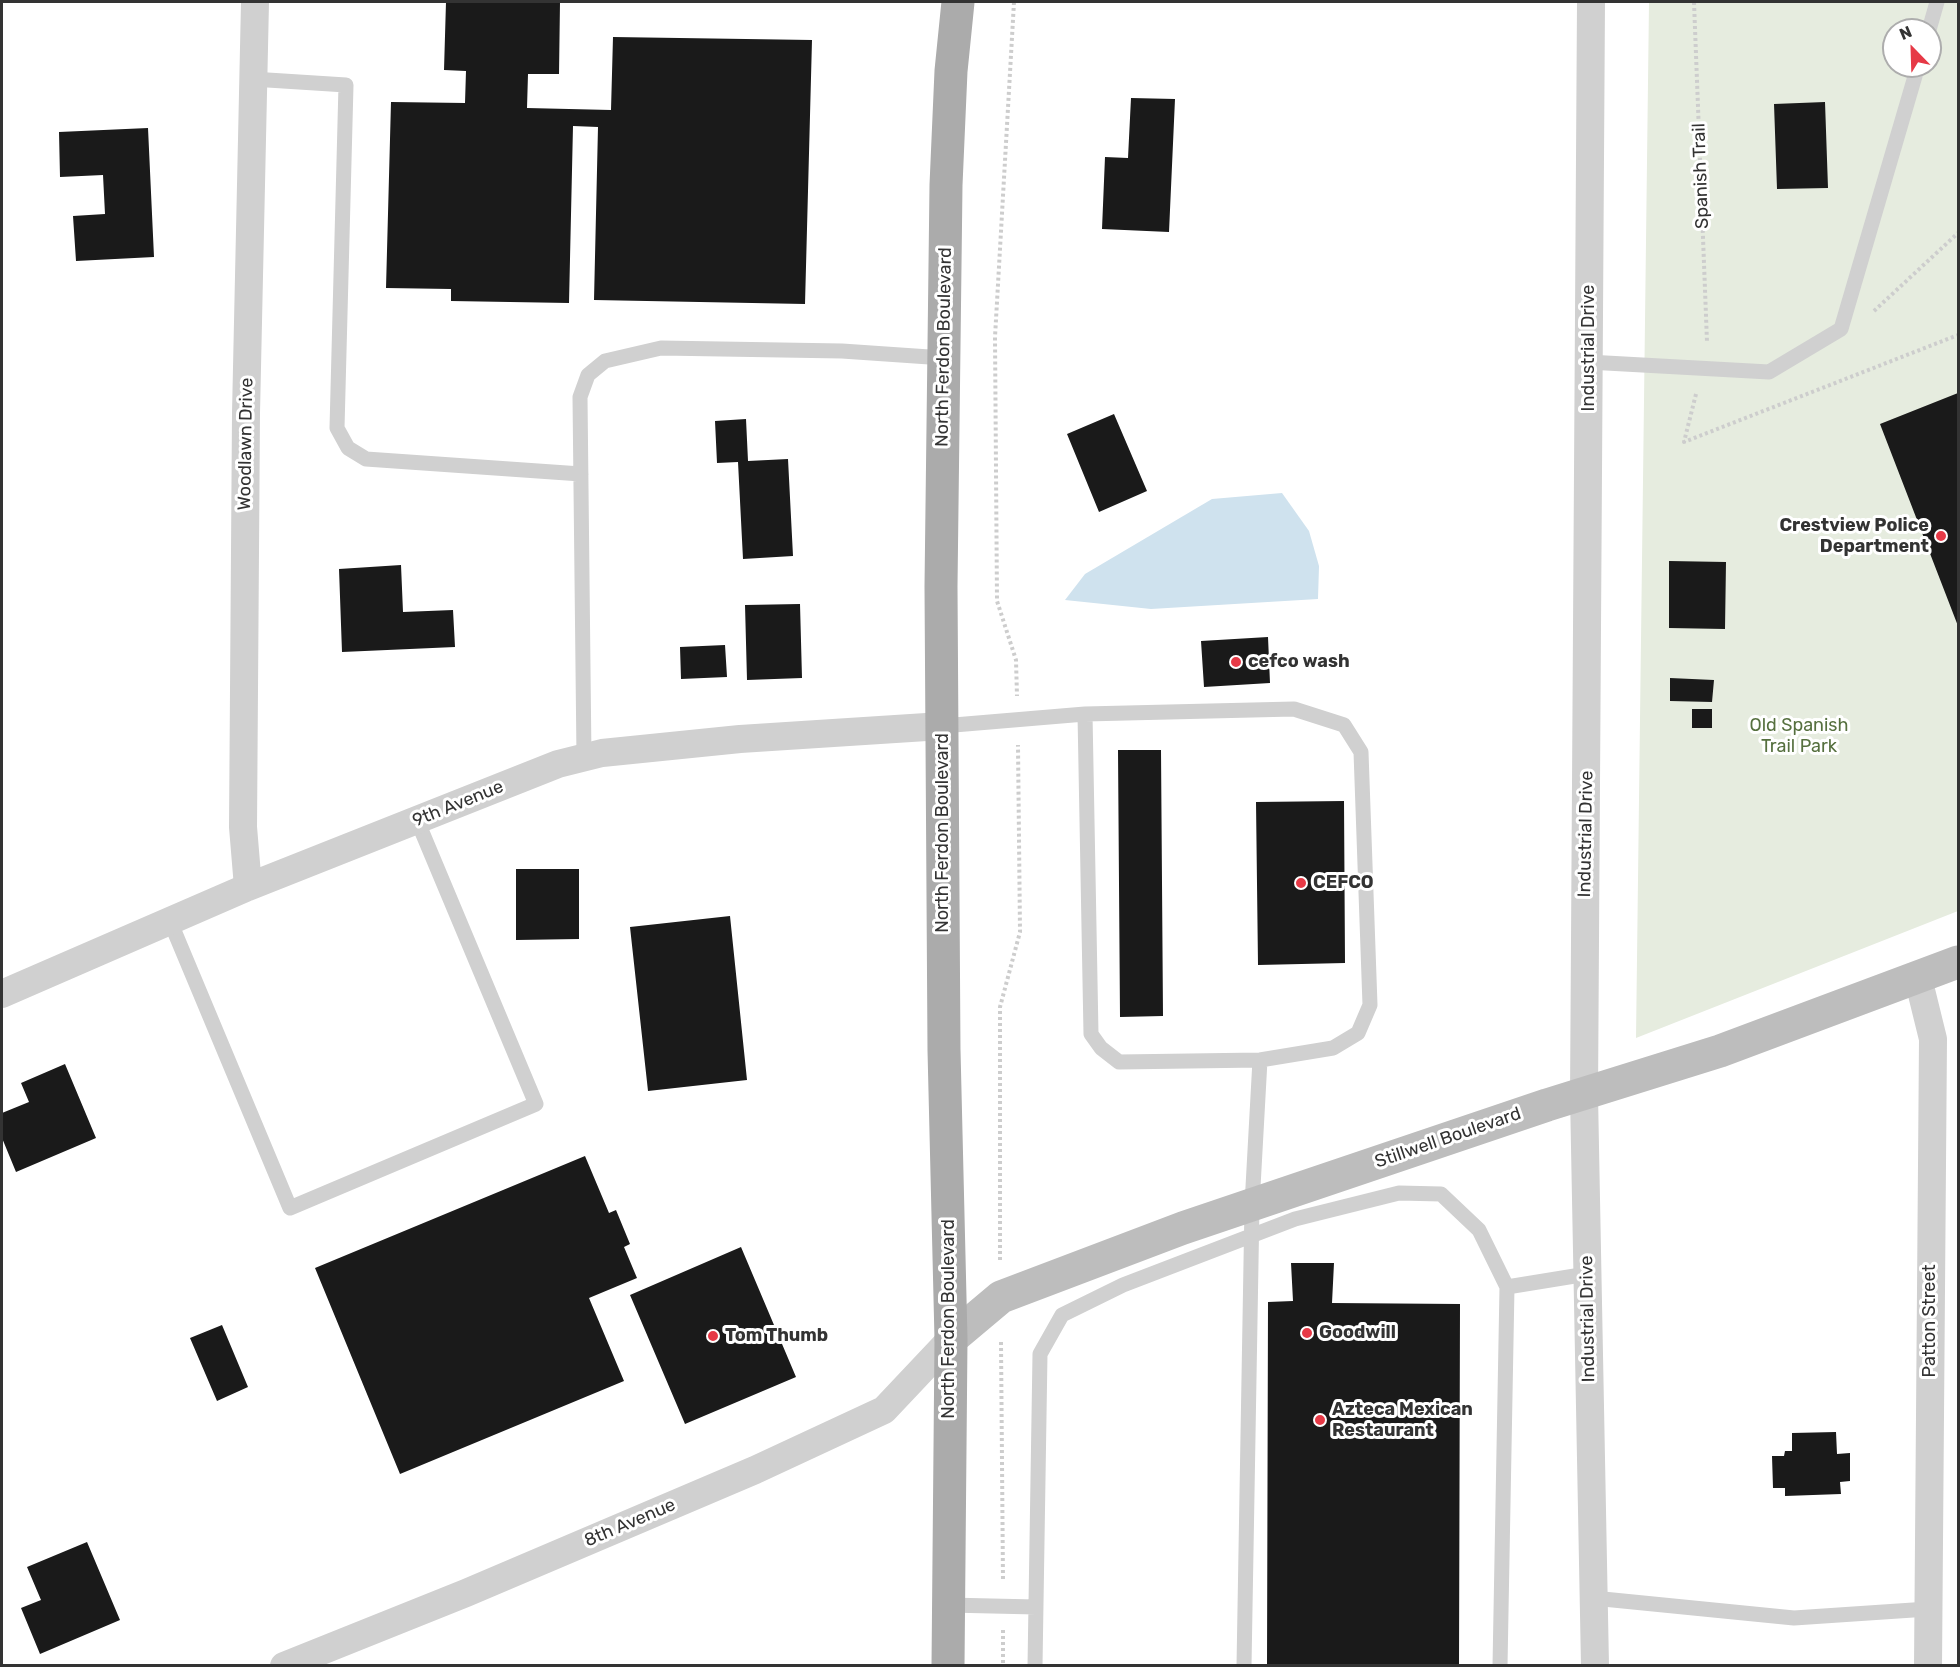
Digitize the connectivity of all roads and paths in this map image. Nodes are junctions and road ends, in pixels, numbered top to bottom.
1 (255, 2) edge
2 (958, 2) edge
3 (1014, 2) edge
4 (1591, 2) edge
5 (1694, 2) edge
6 (1937, 2) edge
7 (1932, 18) edge
8 (1914, 78) edge
9 (252, 79) junction
10 (1707, 351) dead end
11 (944, 358) junction
12 (1588, 362) junction
13 (581, 474) junction
14 (1085, 714) junction
15 (1018, 720) junction
16 (942, 726) junction
17 (584, 758) junction
18 (417, 820) junction
19 (248, 887) junction
20 (170, 921) junction
21 (1959, 962) edge
22 (1918, 978) junction
23 (2, 994) edge
24 (1260, 1060) junction
25 (1584, 1095) junction
26 (1253, 1220) junction
27 (1587, 1274) junction
28 (1507, 1287) junction
29 (1000, 1297) junction
30 (951, 1340) junction
31 (1593, 1598) junction
32 (948, 1605) junction
33 (1003, 1607) junction
34 (1036, 1607) junction
35 (1928, 1609) junction
36 (284, 1665) edge
37 (948, 1665) edge
38 (1003, 1665) edge
39 (1035, 1665) edge
40 (1244, 1665) edge
41 (1500, 1665) edge
42 (1594, 1665) edge
43 (1928, 1665) edge

1 - 9 street, Woodlawn Drive
2 - 11 main road, North Ferdon Boulevard
3 - 15 path
4 - 12 street, Industrial Drive
5 - 10 path, Spanish Trail
6 - 7 lane
8 - 12 lane
9 - 13 lane
9 - 19 street, Woodlawn Drive
11 - 13 lane
11 - 16 main road, North Ferdon Boulevard
12 - 25 street, Industrial Drive
13 - 17 lane
14 - 15 lane
14 - 24 lane
14 - 24 lane
15 - 16 lane
15 - 29 path
16 - 17 street, 9th Avenue
16 - 30 main road, North Ferdon Boulevard
17 - 18 street, 9th Avenue
18 - 19 street, 9th Avenue
18 - 20 lane
19 - 20 street, 9th Avenue
20 - 23 street, 9th Avenue
21 - 22 street, Stillwell Boulevard
22 - 25 street, Stillwell Boulevard
22 - 35 street, Patton Street
24 - 26 lane
25 - 26 street, Stillwell Boulevard
25 - 27 street, Industrial Drive
26 - 28 lane
26 - 29 street, Stillwell Boulevard
26 - 34 lane
26 - 40 lane
27 - 28 lane
27 - 31 street, Industrial Drive
28 - 41 lane
29 - 30 street, Stillwell Boulevard
29 - 33 path
30 - 32 main road, North Ferdon Boulevard
30 - 36 street, 8th Avenue
31 - 35 lane
31 - 42 street, Industrial Drive
32 - 33 lane
32 - 37 main road, North Ferdon Boulevard
33 - 34 lane
33 - 38 path
34 - 39 lane
35 - 43 street, Patton Street

